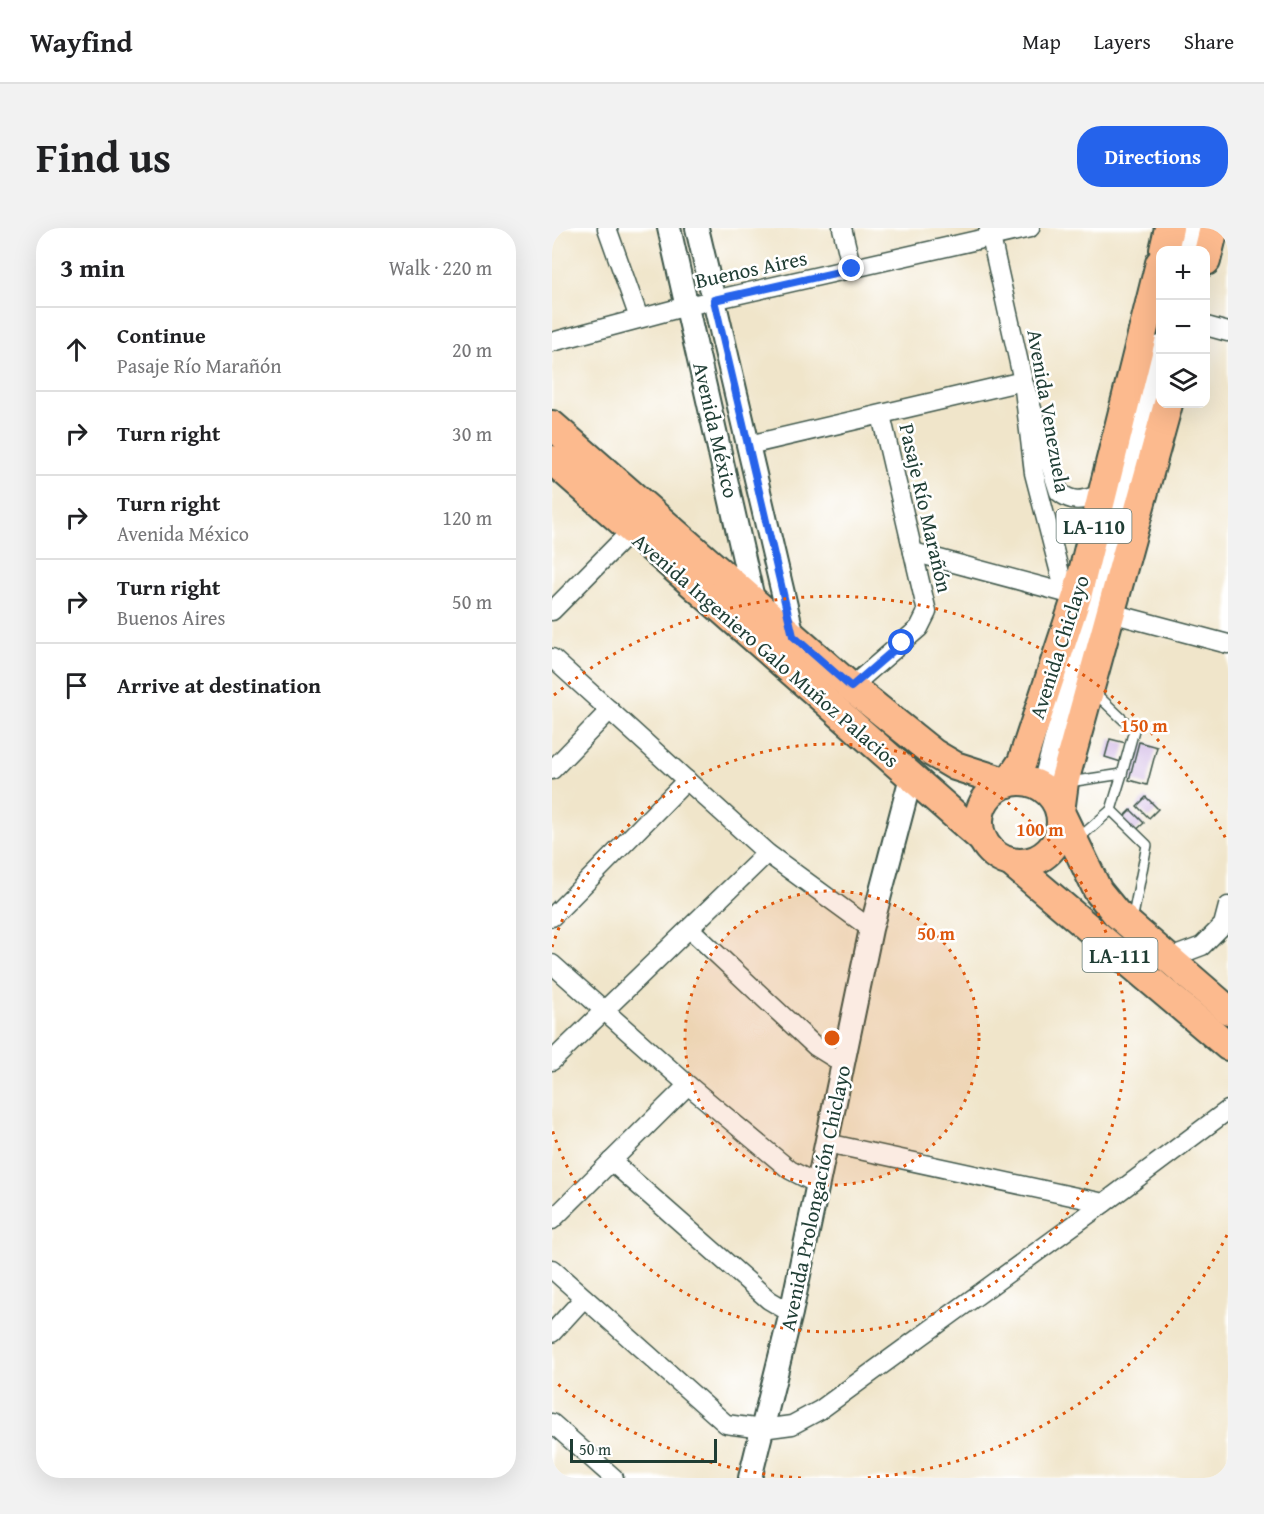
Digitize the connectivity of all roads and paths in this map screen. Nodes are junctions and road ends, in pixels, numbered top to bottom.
1 (607, 228) edge
2 (669, 228) edge
3 (698, 228) edge
4 (842, 228) edge
5 (1030, 228) edge
6 (1169, 228) edge
7 (1192, 228) edge
8 (1214, 228) edge
9 (990, 232) edge
10 (1165, 246) edge
11 (1187, 246) edge
12 (1210, 246) edge
13 (852, 269) junction
14 (1156, 283) edge
15 (714, 300) junction
16 (687, 306) junction
17 (639, 318) junction
18 (1210, 327) edge
19 (1228, 332) edge
20 (552, 342) edge
21 (1159, 354) edge
22 (1023, 381) junction
23 (1167, 408) edge
24 (881, 415) junction
25 (552, 425) edge
26 (749, 445) junction
27 (552, 460) edge
28 (1103, 494) junction
29 (631, 531) junction
30 (913, 552) junction
31 (1077, 596) junction
32 (754, 603) junction
33 (552, 611) edge
34 (1110, 613) junction
35 (746, 632) junction
36 (793, 636) junction
37 (1228, 644) edge
38 (552, 658) edge
39 (781, 663) junction
40 (851, 687) junction
41 (1090, 689) junction
42 (610, 710) junction
43 (552, 771) edge
44 (1122, 774) junction
45 (911, 777) junction
46 (687, 780) junction
47 (1008, 783) junction
48 (1053, 785) junction
49 (1111, 810) junction
50 (1060, 812) junction
51 (981, 838) junction
52 (1073, 843) junction
53 (767, 854) junction
54 (1013, 864) junction
55 (1228, 906) edge
56 (552, 917) edge
57 (1131, 926) junction
58 (690, 929) junction
59 (871, 929) junction
60 (1170, 958) junction
61 (552, 964) edge
62 (1228, 1010) edge
63 (605, 1011) junction
64 (1228, 1046) edge
65 (552, 1061) edge
66 (844, 1064) junction
67 (687, 1085) junction
68 (1228, 1110) edge
69 (827, 1143) junction
70 (612, 1161) junction
71 (819, 1185) junction
72 (1104, 1203) junction
73 (552, 1220) edge
74 (552, 1269) edge
75 (584, 1298) junction
76 (791, 1313) junction
77 (552, 1333) edge
78 (552, 1423) edge
79 (762, 1429) junction
80 (614, 1478) edge
81 (750, 1478) edge

1 - 17 street
2 - 16 street, Avenida México
3 - 15 street, Avenida México
4 - 13 street
5 - 9 street, Buenos Aires
6 - 10 main road
7 - 11 street
8 - 12 main road
9 - 13 street, Buenos Aires
9 - 22 street, Avenida Venezuela
13 - 15 street, Buenos Aires
14 - 28 main road, Avenida Chiclayo / LA-110
15 - 16 street, Buenos Aires
15 - 26 street, Avenida México
16 - 17 street, Buenos Aires
16 - 32 street, Avenida México
17 - 20 street, Buenos Aires
18 - 19 street
21 - 48 street, Avenida Chiclayo
22 - 24 street
22 - 28 street
22 - 31 street, Avenida Venezuela
23 - 34 main road, Avenida Chiclayo / LA-110
24 - 26 street
24 - 30 street, Pasaje Río Marañón
25 - 32 main road, Avenida Ingeniero Galo Muñoz Palacios
26 - 36 street, Avenida México
27 - 29 main road, Avenida Ingeniero Galo Muñoz Palacios
28 - 31 main road, Avenida Chiclayo / LA-110
29 - 33 street
29 - 35 main road, Avenida Ingeniero Galo Muñoz Palacios
30 - 31 street
30 - 40 street, Pasaje Río Marañón
31 - 47 main road, Avenida Chiclayo / LA-110
32 - 35 street, Avenida México
32 - 36 main road, Avenida Ingeniero Galo Muñoz Palacios
34 - 37 street
34 - 41 main road, Avenida Chiclayo / LA-110
35 - 39 main road, Avenida Ingeniero Galo Muñoz Palacios
36 - 39 street
36 - 40 main road, Avenida Ingeniero Galo Muñoz Palacios
38 - 42 street
39 - 45 main road, Avenida Ingeniero Galo Muñoz Palacios
40 - 47 main road, Avenida Ingeniero Galo Muñoz Palacios
41 - 44 lane
41 - 48 main road, Avenida Chiclayo / LA-110
42 - 43 street
42 - 46 street
44 - 48 lane
44 - 49 lane
45 - 51 main road, Avenida Ingeniero Galo Muñoz Palacios
45 - 59 street, Avenida Prolongación Chiclayo
46 - 53 street
46 - 56 street
47 - 48 main road
47 - 51 main road, LA-110
48 - 50 main road
49 - 52 lane
49 - 57 lane
50 - 52 main road, LA-111
50 - 54 main road
51 - 54 main road
52 - 57 main road, LA-111
53 - 58 street
53 - 59 street
54 - 64 main road, LA-111
55 - 60 street
57 - 60 main road, LA-111
58 - 63 street
58 - 66 street
59 - 66 street, Avenida Prolongación Chiclayo
60 - 62 main road, LA-111
61 - 63 street
63 - 65 street
63 - 67 street
66 - 69 street, Avenida Prolongación Chiclayo
67 - 70 street
67 - 71 street
68 - 72 street
69 - 71 street, Avenida Prolongación Chiclayo
69 - 72 street
70 - 73 street
70 - 76 street
71 - 76 street, Avenida Prolongación Chiclayo
72 - 79 street
74 - 75 street
75 - 77 street
75 - 79 street
76 - 79 street, Avenida Prolongación Chiclayo
78 - 80 street
79 - 81 street, Avenida Prolongación Chiclayo

